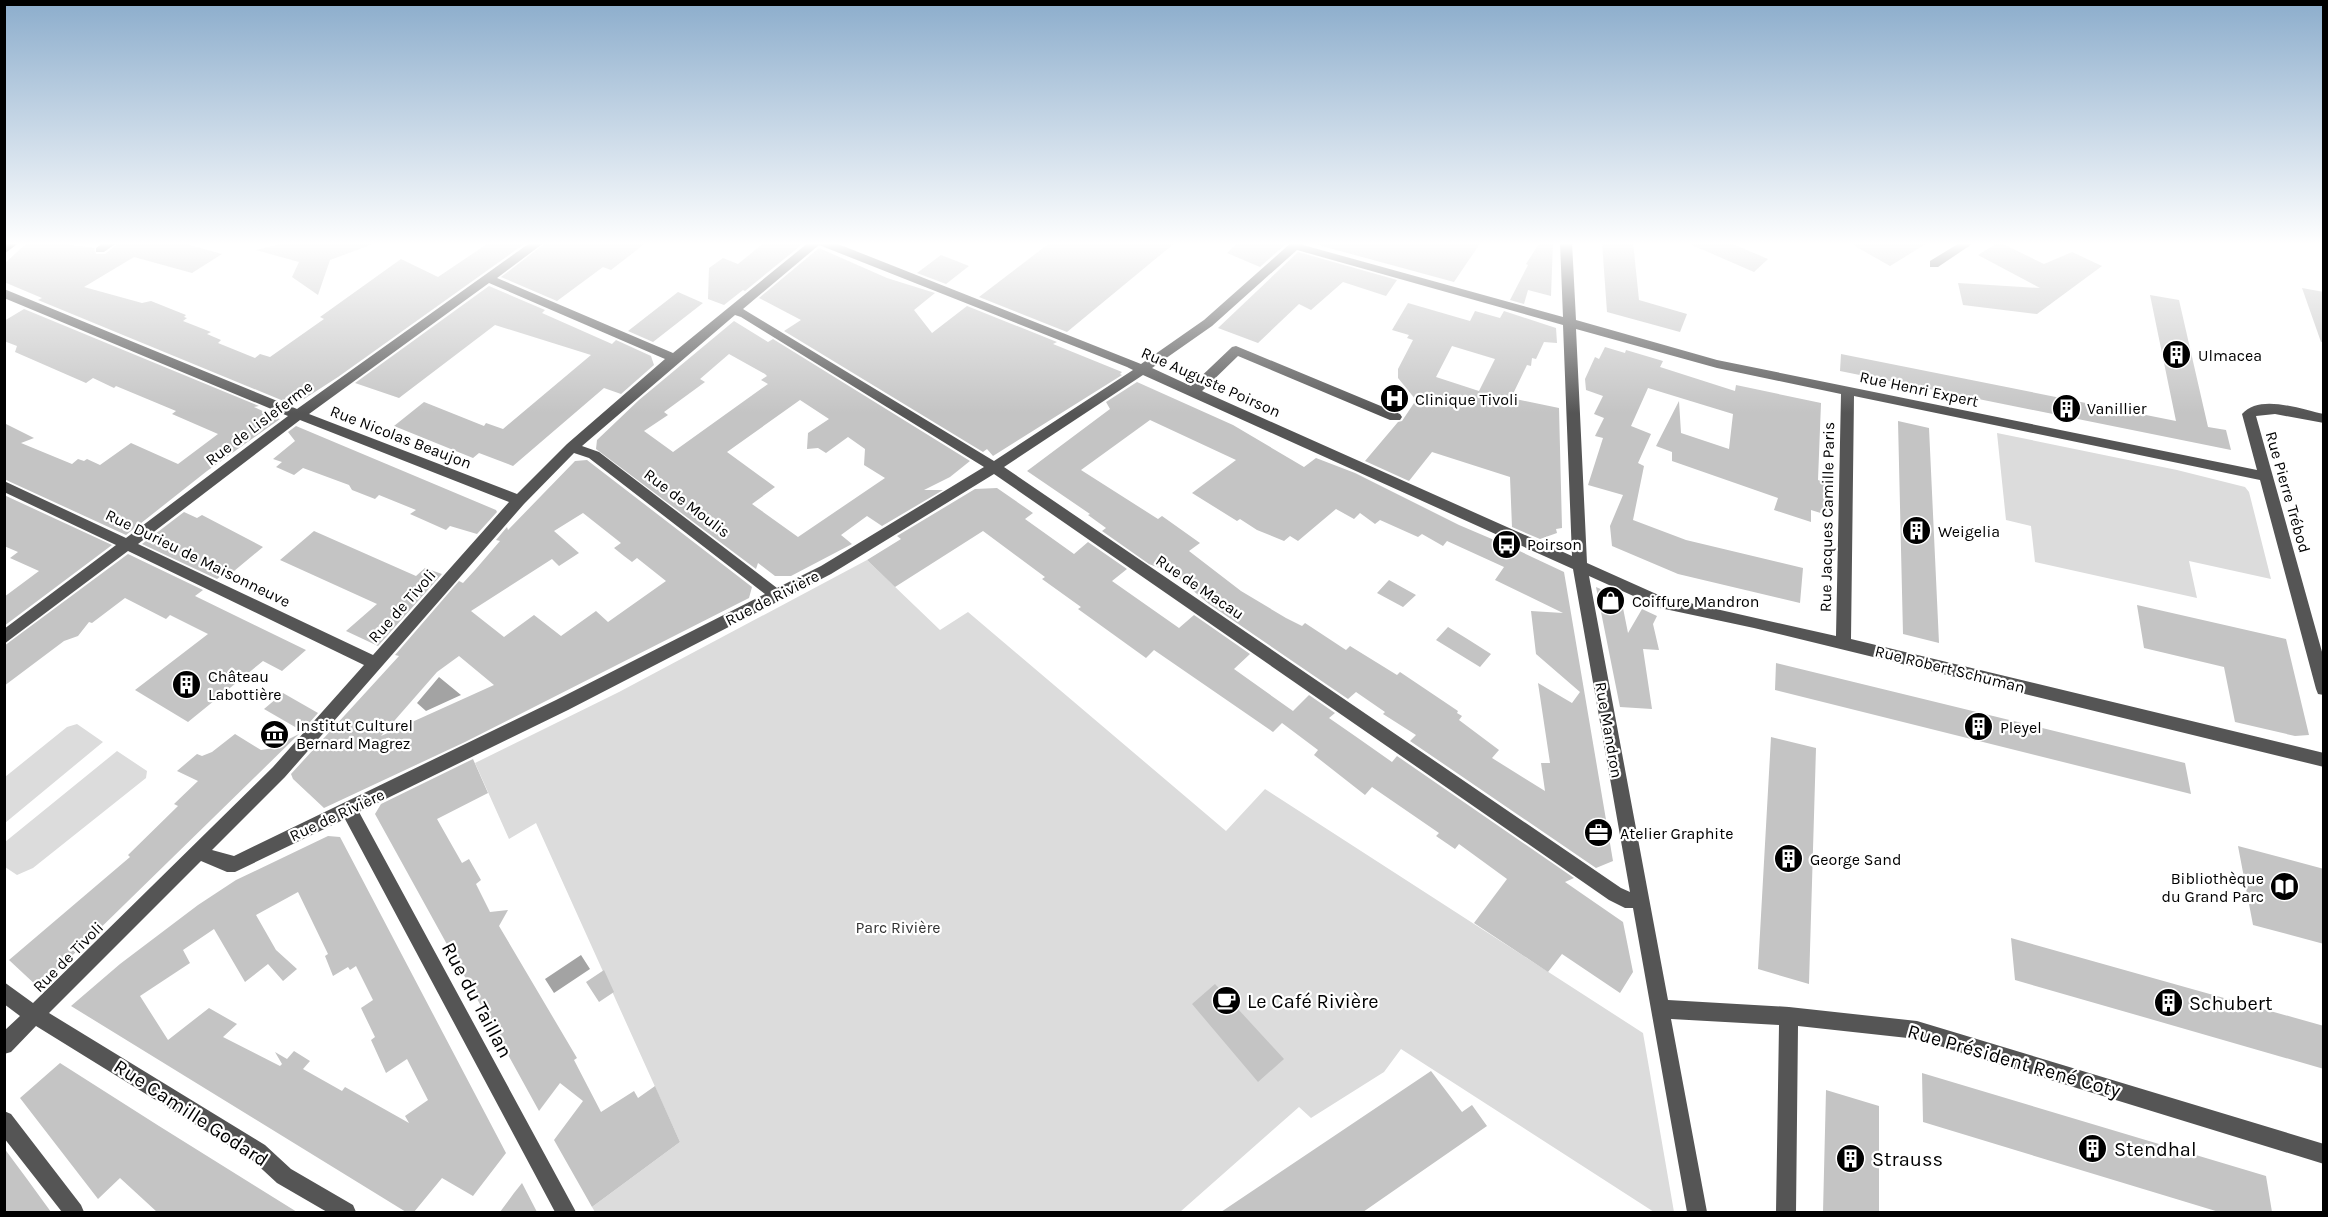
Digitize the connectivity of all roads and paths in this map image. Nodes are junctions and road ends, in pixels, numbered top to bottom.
1 (32, 299) edge
2 (459, 299) edge
3 (536, 299) edge
4 (746, 299) edge
5 (965, 299) edge
6 (1235, 299) edge
7 (1486, 299) edge
8 (1569, 299) edge
9 (733, 309) junction
10 (1570, 323) junction
11 (674, 358) junction
12 (1142, 369) junction
13 (1848, 391) junction
14 (1193, 392) junction
15 (299, 414) junction
16 (1395, 417) dead end
17 (2324, 419) edge
18 (572, 447) junction
19 (994, 467) junction
20 (2265, 476) junction
21 (4, 486) edge
22 (519, 500) junction
23 (127, 544) junction
24 (1580, 567) junction
25 (775, 596) junction
26 (4, 638) edge
27 (1842, 643) junction
28 (375, 663) junction
29 (2324, 689) edge
30 (2324, 760) edge
31 (349, 810) junction
32 (199, 852) junction
33 (1640, 900) junction
34 (4, 991) edge
35 (1660, 1009) junction
36 (34, 1015) junction
37 (1789, 1016) junction
38 (4, 1045) edge
39 (4, 1121) edge
40 (2324, 1154) edge
41 (74, 1212) edge
42 (346, 1212) edge
43 (566, 1212) edge
44 (1697, 1212) edge
45 (1786, 1212) edge

1 - 15 street, Rue Nicolas Beaujon
2 - 15 street, Rue de Lisleferme
3 - 11 street
4 - 9 street, Rue de Tivoli
5 - 12 street, Rue Auguste Poirson
6 - 12 street, Rue de Rivière
7 - 10 street, Rue Henri Expert
8 - 10 street, Rue Mandron
9 - 11 street, Rue de Tivoli
9 - 19 street, Rue de Macau
10 - 13 street, Rue Henri Expert
10 - 24 street, Rue Mandron
11 - 18 street, Rue de Tivoli
12 - 14 street, Rue Auguste Poirson
12 - 19 street, Rue de Rivière
13 - 20 street, Rue Henri Expert
13 - 27 street, Rue Jacques Camille Paris
14 - 16 street
14 - 24 street, Rue Auguste Poirson
15 - 22 street, Rue Nicolas Beaujon
15 - 23 street, Rue de Lisleferme
17 - 20 street, Rue Pierre Trébod
18 - 22 street, Rue de Tivoli
18 - 25 street, Rue de Moulis
19 - 25 street, Rue de Rivière
19 - 33 street, Rue de Macau
20 - 29 street, Rue Pierre Trébod
21 - 23 street, Rue Durieu de Maisonneuve
22 - 28 street, Rue de Tivoli
23 - 26 street, Rue de Lisleferme
23 - 28 street, Rue Durieu de Maisonneuve
24 - 27 street, Rue Robert Schuman
24 - 33 street, Rue Mandron
25 - 31 street, Rue de Rivière
27 - 30 street, Rue Robert Schuman
28 - 32 street, Rue de Tivoli
31 - 32 street, Rue de Rivière
31 - 43 street, Rue du Taillan
32 - 36 street, Rue de Tivoli
33 - 35 street, Rue Mandron
34 - 36 street, Rue Camille Godard
35 - 37 street, Rue Président René Coty
35 - 44 street, Rue Mandron
36 - 38 street, Rue de Tivoli
36 - 42 street, Rue Camille Godard
37 - 40 street, Rue Président René Coty
37 - 45 street
39 - 41 street

